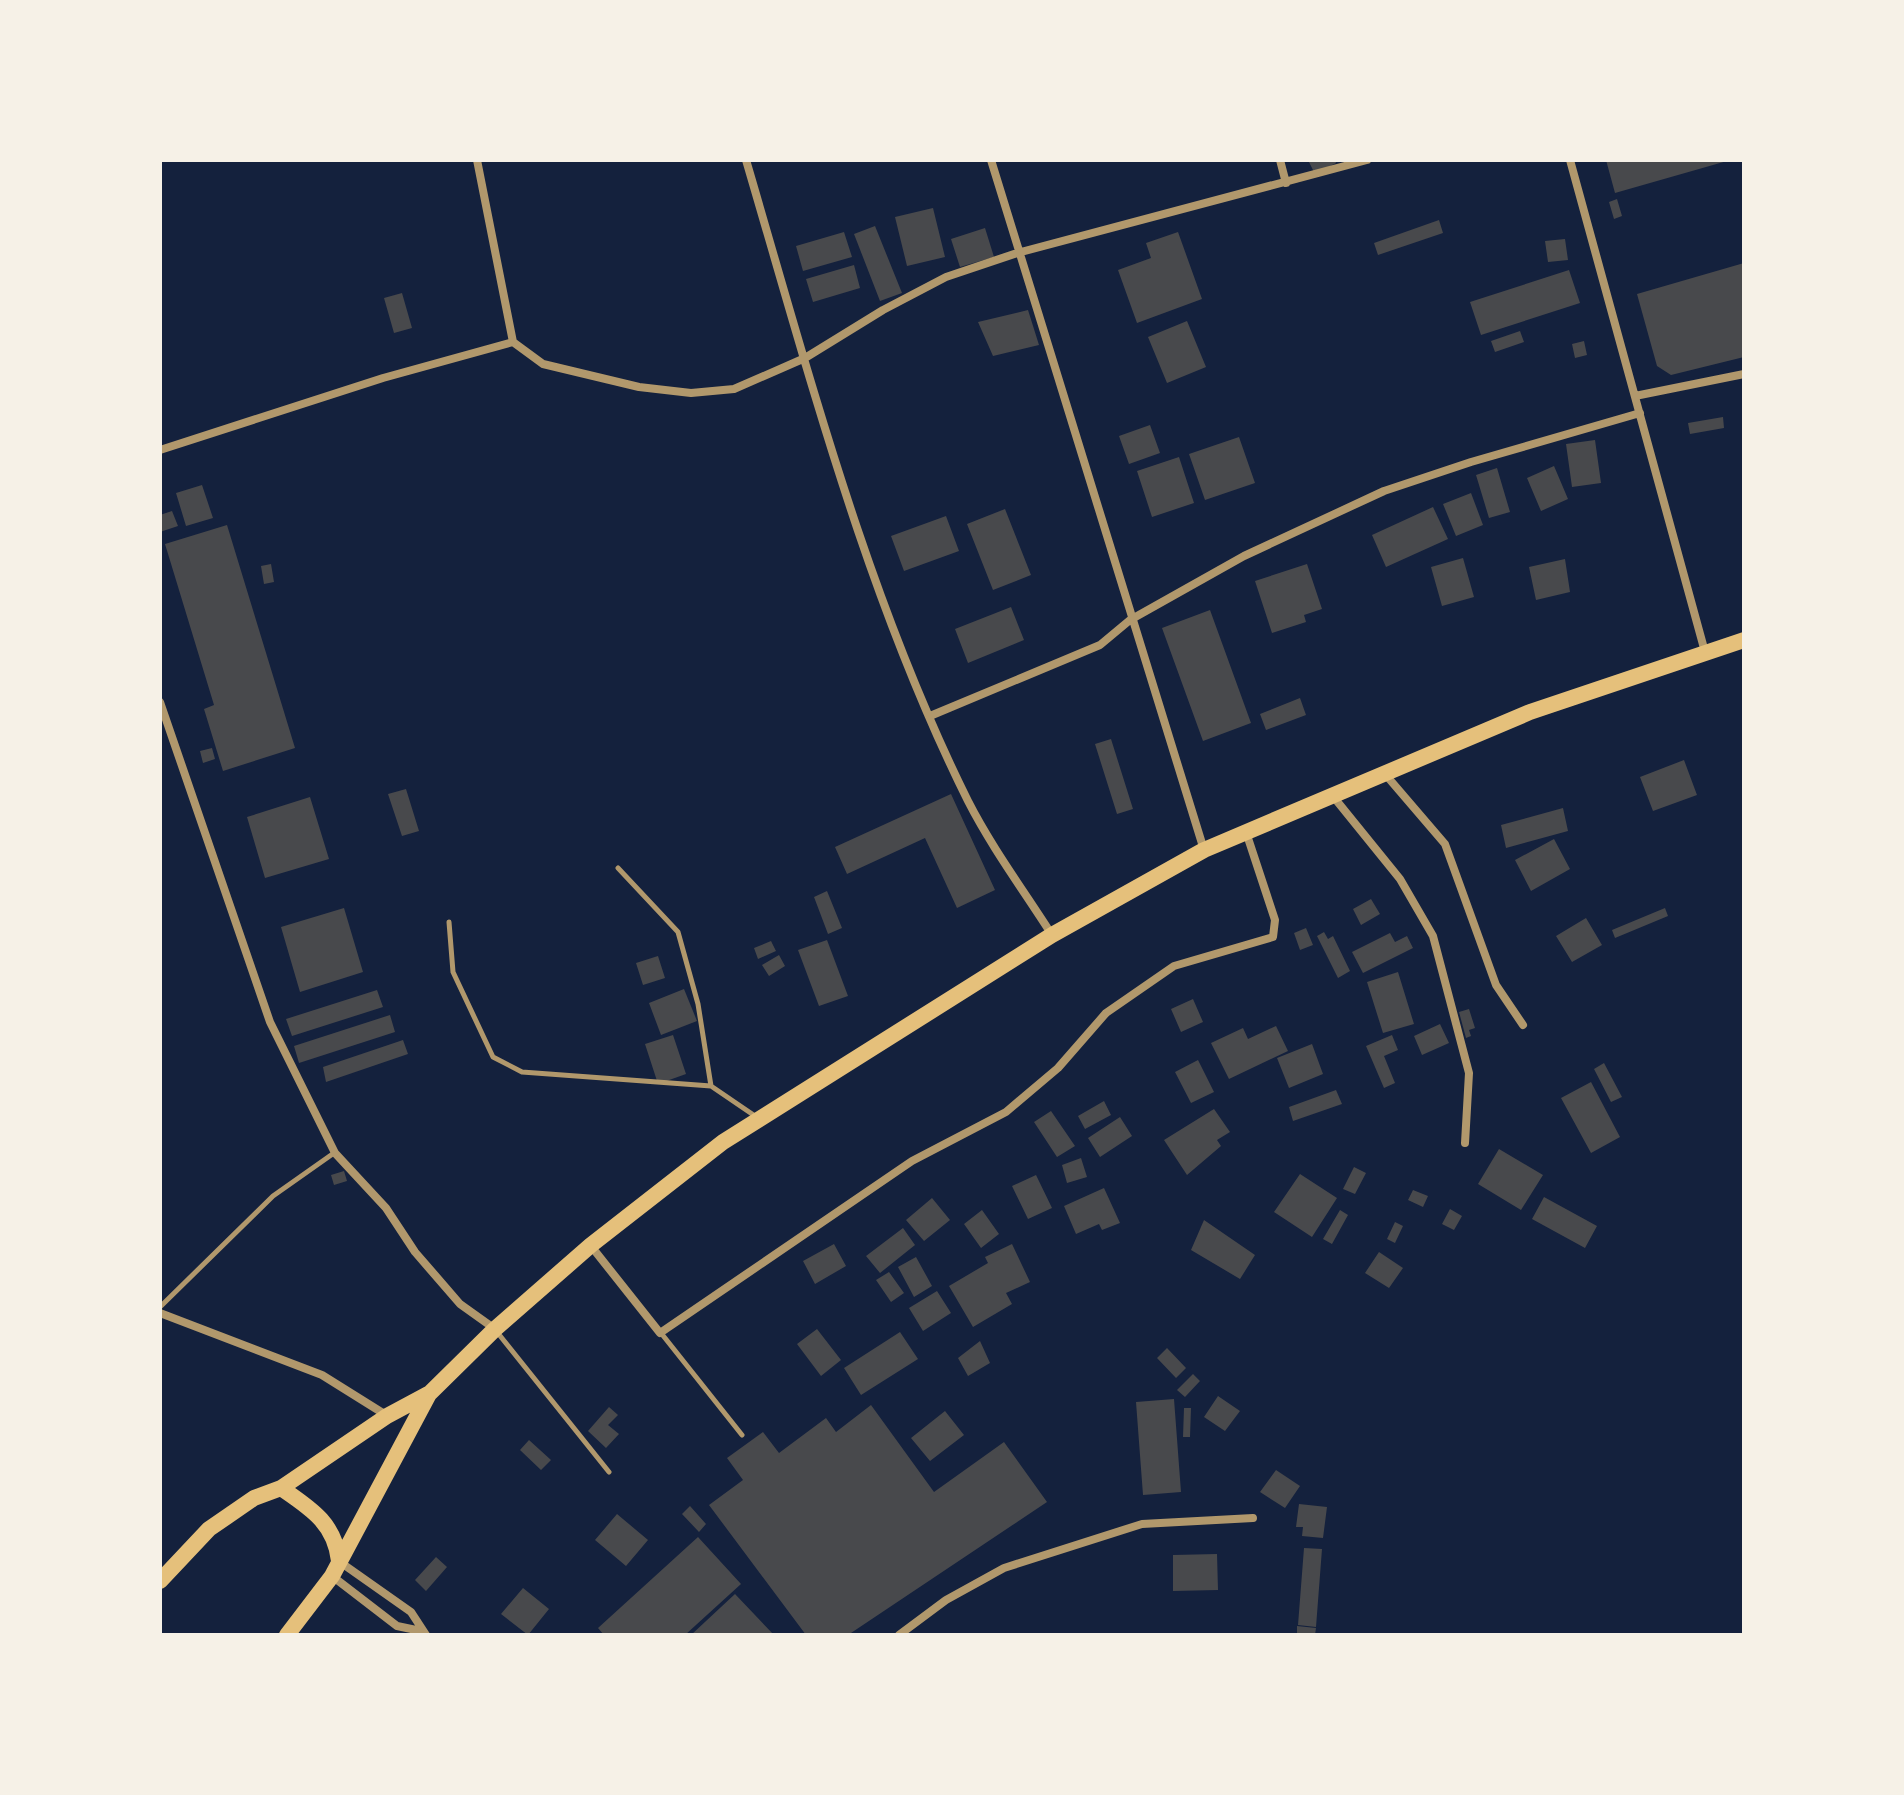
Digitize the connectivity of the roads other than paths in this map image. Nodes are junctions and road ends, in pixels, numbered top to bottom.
1 (477, 160) edge
2 (746, 160) edge
3 (991, 160) edge
4 (1280, 160) edge
5 (1367, 160) edge
6 (1570, 160) edge
7 (1286, 183) junction
8 (1017, 253) junction
9 (513, 342) junction
10 (805, 358) junction
11 (1744, 374) edge
12 (1635, 396) junction
13 (1640, 413) junction
14 (160, 450) edge
15 (1130, 620) junction
16 (1744, 640) edge
17 (1705, 652) junction
18 (160, 702) edge
19 (930, 716) junction
20 (1384, 773) junction
21 (1332, 794) junction
22 (1246, 832) junction
23 (1204, 850) junction
24 (618, 868) dead end
25 (449, 922) dead end
26 (1052, 935) junction
27 (1523, 1025) dead end
28 (711, 1086) junction
29 (759, 1119) junction
30 (1465, 1143) dead end
31 (335, 1153) junction
32 (591, 1245) junction
33 (160, 1310) edge
34 (495, 1329) junction
35 (660, 1333) junction
36 (429, 1394) junction
37 (387, 1416) junction
38 (742, 1435) dead end
39 (609, 1472) dead end
40 (281, 1488) junction
41 (1253, 1518) dead end
42 (335, 1568) junction
43 (160, 1581) edge
44 (424, 1633) edge
45 (287, 1635) edge
46 (899, 1635) edge

1 - 9 street
2 - 10 street
3 - 8 street
4 - 7 street
5 - 7 street
6 - 12 street
7 - 8 street
8 - 10 street
8 - 15 street
9 - 10 street
9 - 14 street
10 - 19 street
11 - 12 street
12 - 13 street
13 - 15 street
13 - 17 street
15 - 19 street
15 - 23 street
16 - 17 highway
17 - 20 highway
18 - 31 street
19 - 26 street
20 - 21 highway
20 - 27 street
21 - 22 highway
21 - 30 street
22 - 23 highway
22 - 35 street
23 - 26 highway
24 - 28 lane
25 - 28 lane
26 - 29 highway
28 - 29 lane
29 - 32 highway
31 - 33 lane
31 - 34 street
32 - 34 highway
32 - 35 street
33 - 37 street
34 - 36 highway
34 - 39 lane
35 - 38 lane
36 - 37 highway
36 - 42 highway
37 - 40 highway
40 - 42 highway
40 - 43 highway
41 - 46 street
42 - 44 street
42 - 44 street
42 - 45 highway

